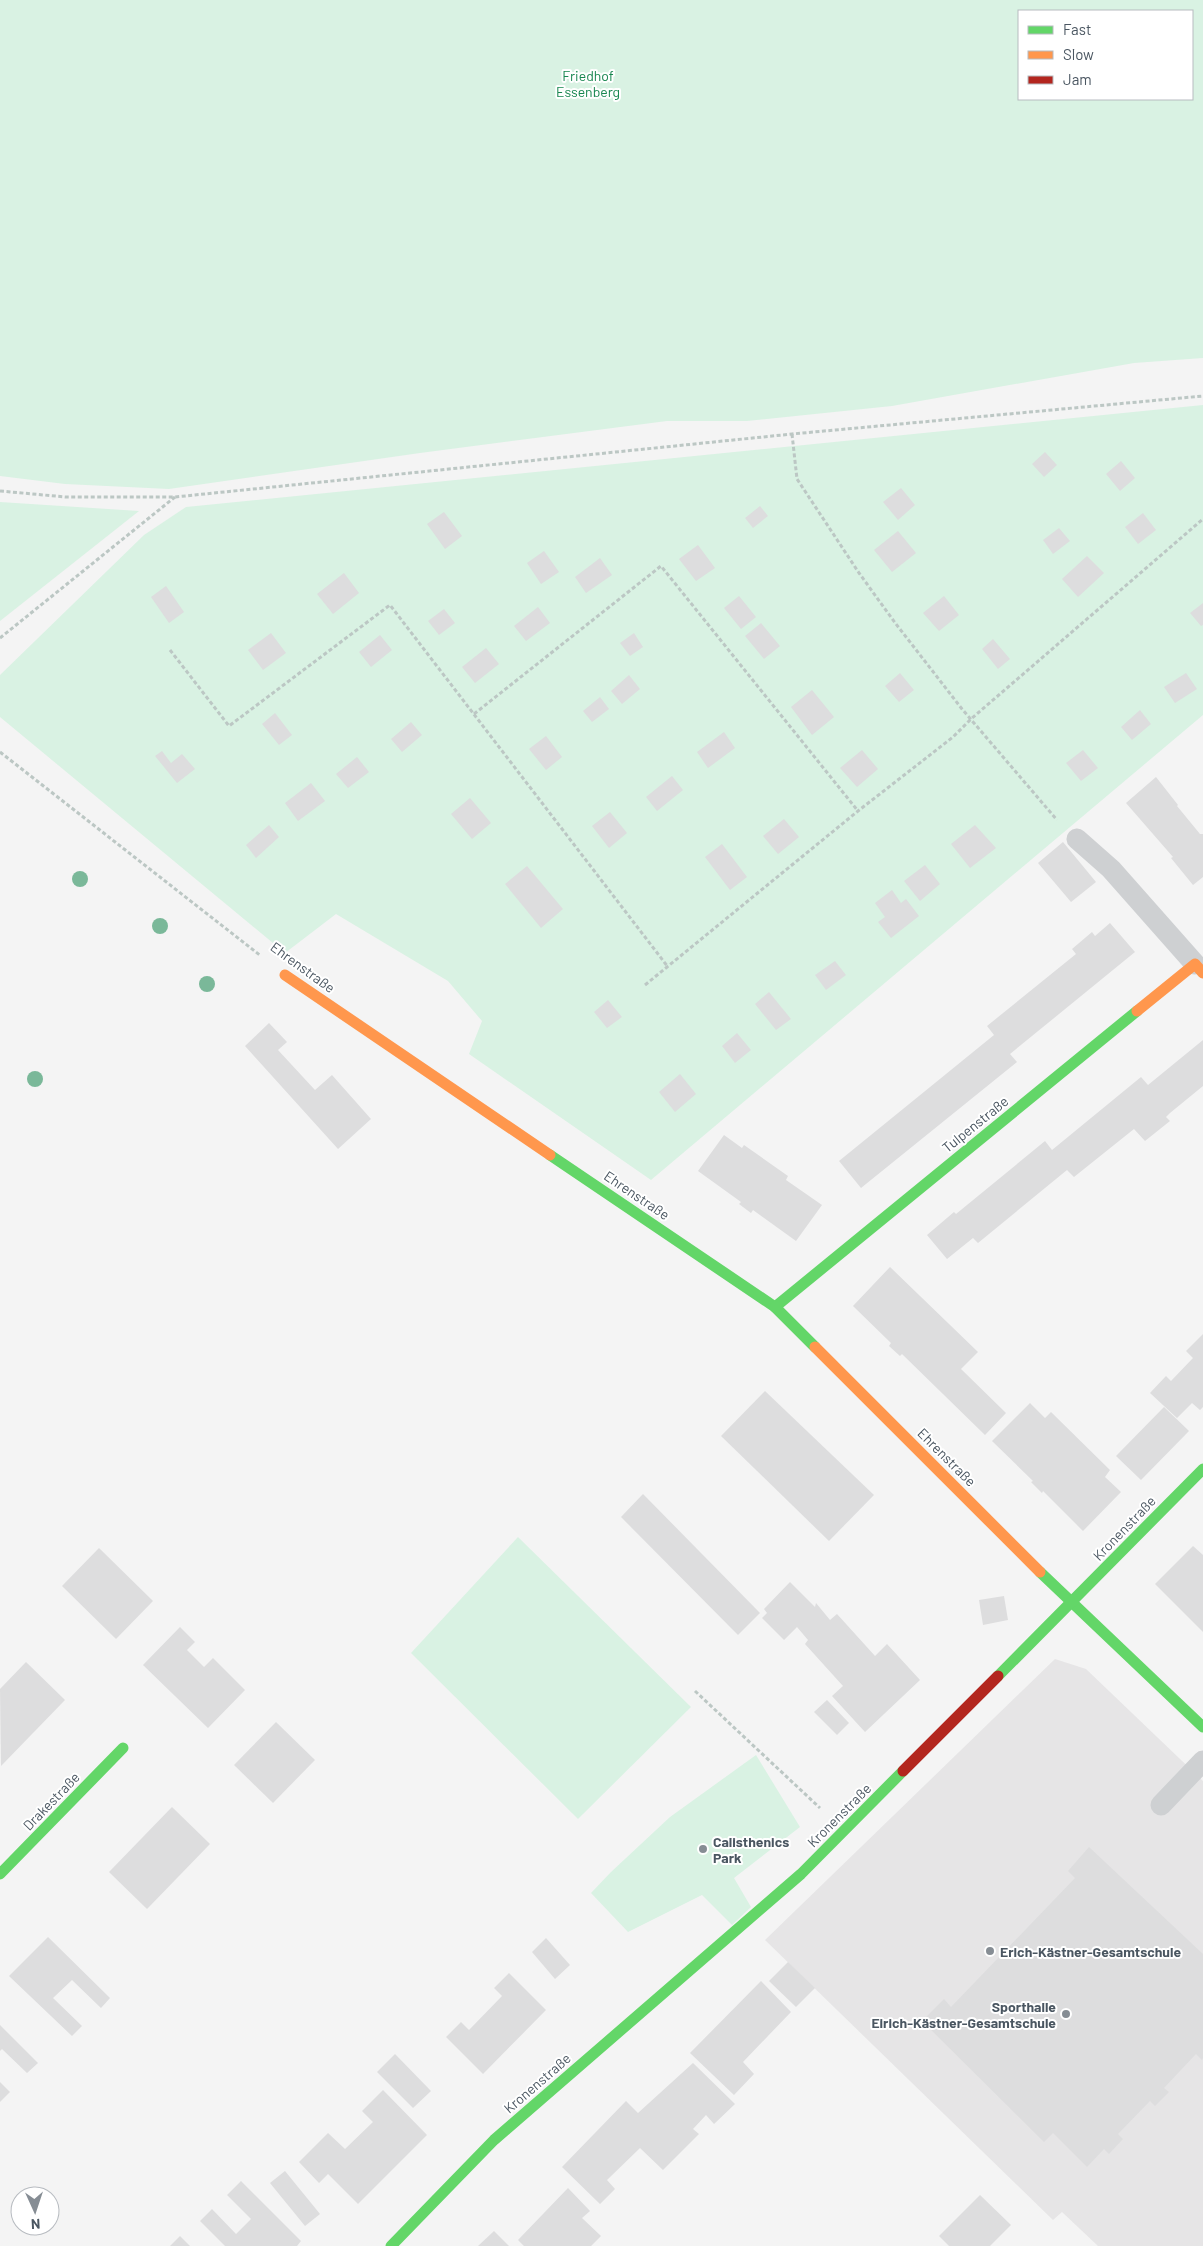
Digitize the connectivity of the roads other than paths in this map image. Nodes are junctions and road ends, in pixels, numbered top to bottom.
1 (1077, 839) road end
2 (1199, 969) edge
3 (285, 975) road end
4 (775, 1307) junction
5 (1203, 1469) edge
6 (1071, 1603) junction
7 (1203, 1727) edge
8 (123, 1748) dead end
9 (1203, 1761) edge
10 (1161, 1805) dead end
11 (0, 1874) edge
12 (391, 2246) edge

1 - 2 lane
2 - 4 street, Tulpenstraße
3 - 4 street, Ehrenstraße
4 - 6 street, Ehrenstraße
5 - 6 street, Kronenstraße
6 - 7 street, Ehrenstraße
6 - 12 street, Kronenstraße
8 - 11 street, Drakestraße
9 - 10 lane

